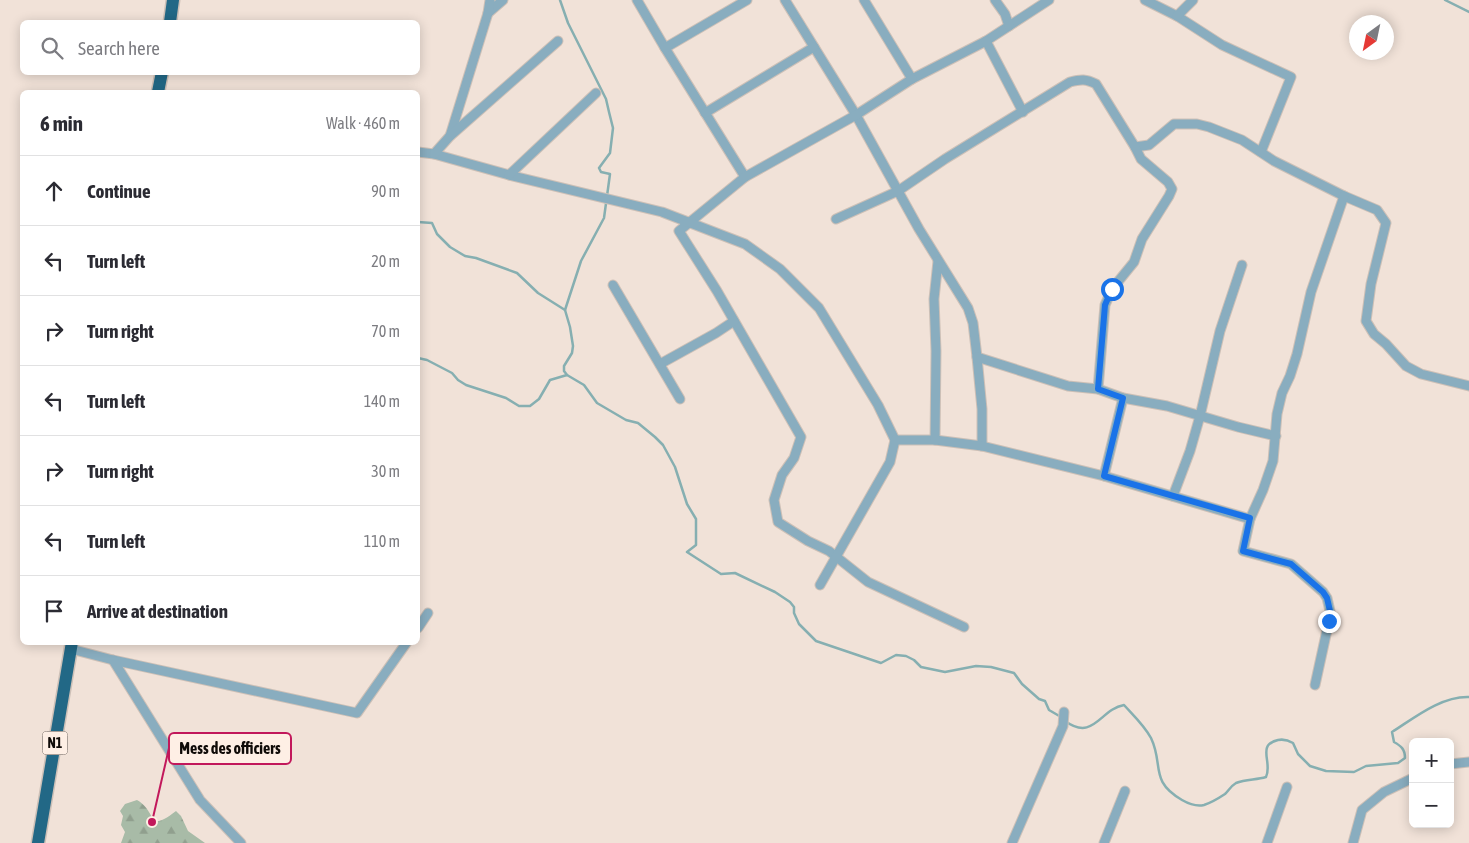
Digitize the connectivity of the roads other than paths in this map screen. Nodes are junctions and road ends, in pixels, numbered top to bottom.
1 (173, 0) edge
2 (490, 0) edge
3 (503, 0) edge
4 (637, 0) edge
5 (747, 0) edge
6 (785, 0) edge
7 (864, 0) edge
8 (995, 0) edge
9 (1050, 0) edge
10 (1145, 0) edge
11 (1193, 0) edge
12 (488, 13) junction
13 (1177, 16) junction
14 (170, 20) edge
15 (1009, 26) junction
16 (558, 41) dead end
17 (986, 41) junction
18 (665, 48) junction
19 (814, 48) junction
20 (161, 75) edge
21 (912, 79) junction
22 (158, 90) edge
23 (596, 93) dead end
24 (1024, 112) junction
25 (705, 113) junction
26 (856, 115) junction
27 (450, 136) junction
28 (1136, 147) junction
29 (420, 152) edge
30 (1261, 152) junction
31 (434, 154) junction
32 (509, 175) junction
33 (745, 177) junction
34 (898, 191) junction
35 (1344, 196) junction
36 (836, 219) dead end
37 (689, 222) junction
38 (938, 261) junction
39 (1242, 265) dead end
40 (613, 285) dead end
41 (734, 321) junction
42 (977, 357) junction
43 (660, 364) junction
44 (1469, 386) edge
45 (1098, 389) junction
46 (1123, 398) junction
47 (680, 399) dead end
48 (1200, 416) junction
49 (1276, 436) junction
50 (895, 440) junction
51 (935, 440) junction
52 (982, 446) junction
53 (1104, 476) junction
54 (1173, 496) junction
55 (1250, 518) junction
56 (837, 556) junction
57 (820, 585) dead end
58 (428, 613) dead end
59 (420, 625) edge
60 (964, 627) dead end
61 (405, 645) edge
62 (72, 646) edge
63 (113, 660) junction
64 (1315, 685) dead end
65 (1064, 712) dead end
66 (1469, 762) edge
67 (1454, 764) edge
68 (1409, 780) edge
69 (1287, 787) dead end
70 (1125, 791) dead end
71 (38, 843) edge
72 (241, 843) edge
73 (1012, 843) edge
74 (1104, 843) edge
75 (1267, 843) edge
76 (1353, 843) edge

1 - 14 highway
2 - 12 street
3 - 12 street
4 - 18 street
5 - 18 street
6 - 19 street
7 - 21 street
8 - 15 street
9 - 15 street
10 - 13 street
11 - 13 street
12 - 27 street
13 - 30 street
15 - 17 street
16 - 27 street
17 - 21 street
17 - 24 street
18 - 25 street
19 - 25 street
19 - 26 street
20 - 22 highway
21 - 26 street
23 - 32 street
24 - 28 street
24 - 34 street
25 - 33 street
26 - 33 street
26 - 34 street
27 - 31 street
28 - 30 street
28 - 45 street
29 - 31 street
30 - 35 street
31 - 32 street
32 - 37 street
33 - 37 street
34 - 36 street
34 - 38 street
35 - 44 street
35 - 49 street
37 - 41 street
37 - 50 street
38 - 42 street
38 - 51 street
39 - 48 street
40 - 43 street
41 - 43 street
41 - 56 street
42 - 45 street
42 - 52 street
43 - 47 street
45 - 46 street
46 - 48 street
46 - 53 street
48 - 49 street
48 - 54 street
49 - 55 street
50 - 51 street
50 - 56 street
51 - 52 street
52 - 53 street
53 - 54 street
54 - 55 street
55 - 64 street
56 - 57 street
56 - 60 street
58 - 59 street
61 - 63 street
62 - 63 street
62 - 71 highway, N1
63 - 72 street
65 - 73 street
66 - 67 street
68 - 76 street
69 - 75 street
70 - 74 street

